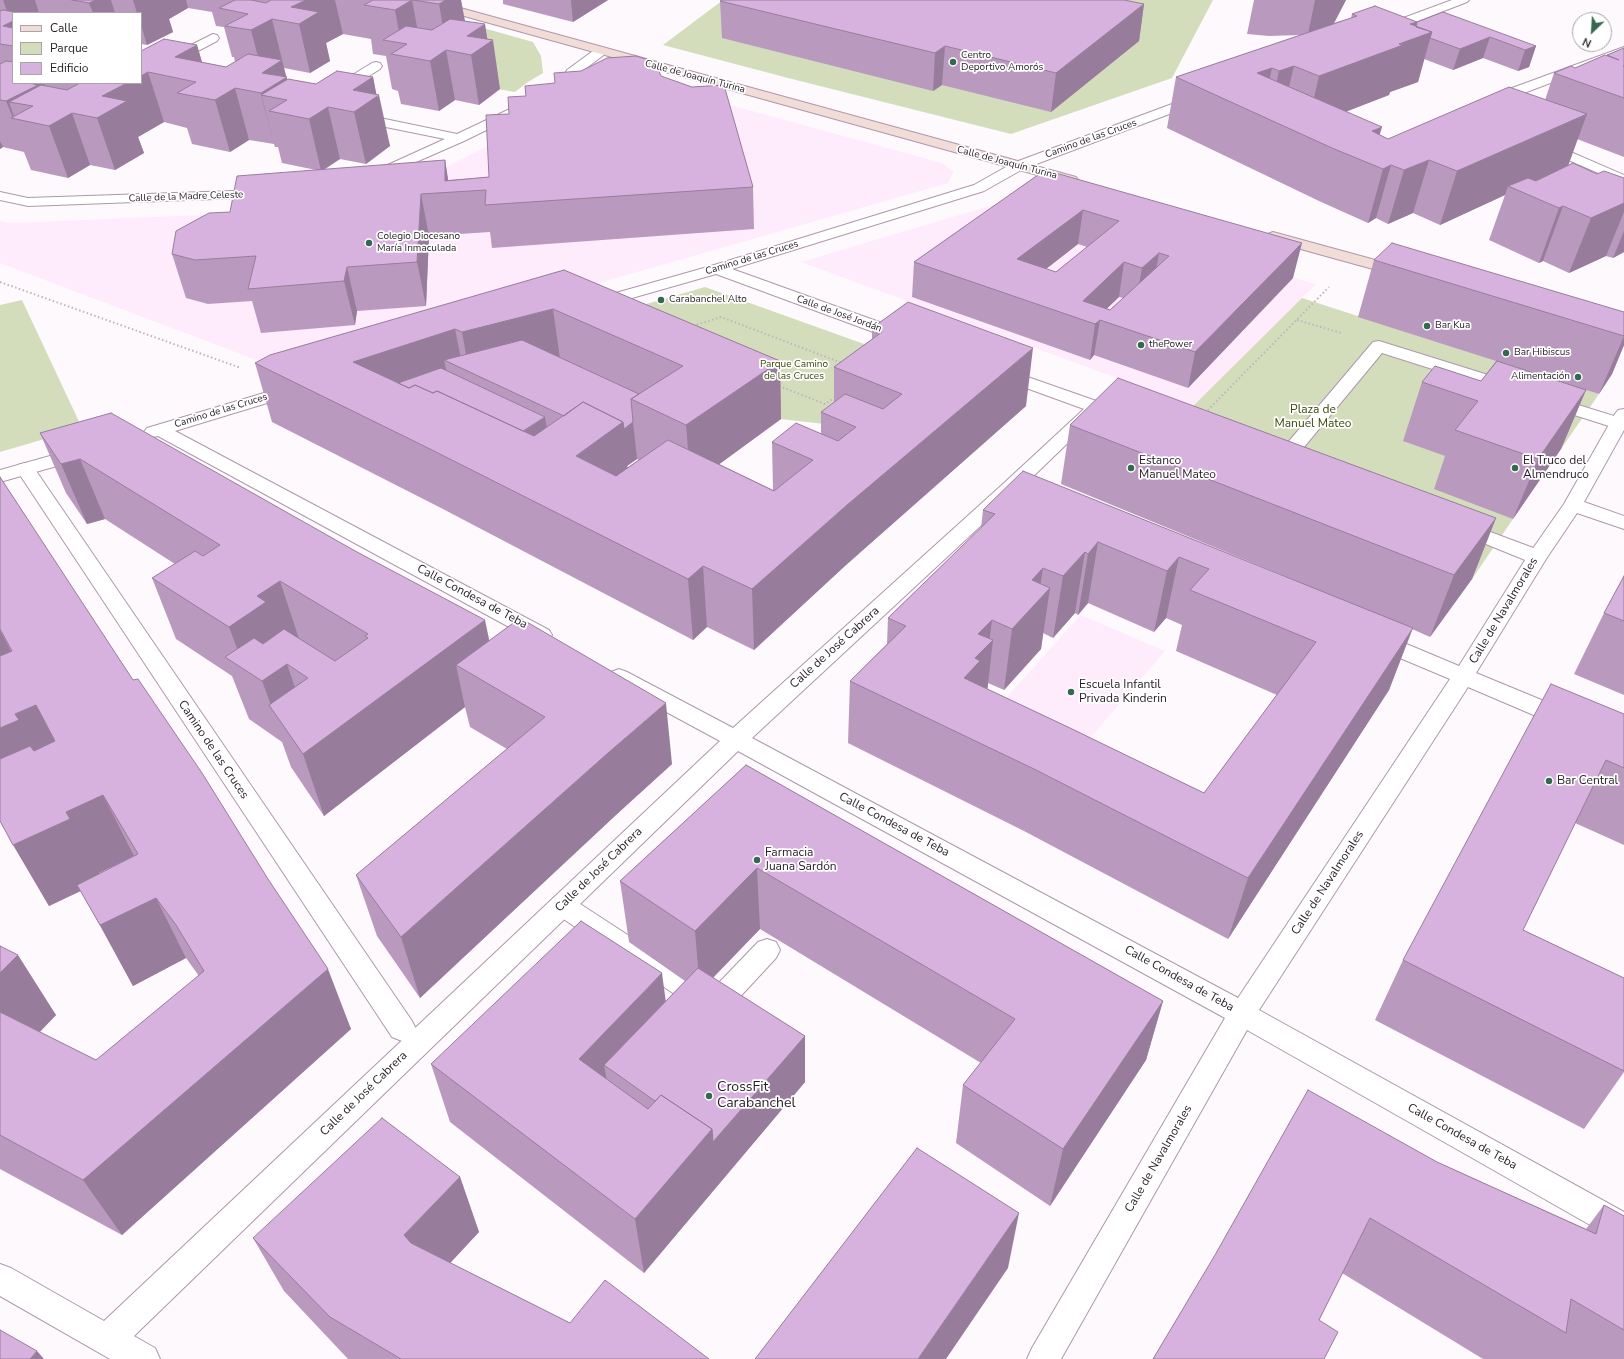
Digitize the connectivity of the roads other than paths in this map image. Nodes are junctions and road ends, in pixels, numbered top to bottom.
1 (412, 0) edge
2 (1463, 0) edge
3 (1373, 33) edge
4 (213, 38) dead end
5 (601, 51) junction
6 (1624, 51) edge
7 (645, 63) junction
8 (376, 66) dead end
9 (158, 67) edge
10 (625, 70) edge
11 (566, 86) edge
12 (1210, 94) edge
13 (324, 98) edge
14 (521, 108) edge
15 (1479, 110) edge
16 (341, 114) edge
17 (459, 138) junction
18 (1534, 141) edge
19 (1018, 166) junction
20 (1624, 180) edge
21 (361, 182) edge
22 (1086, 185) edge
23 (279, 194) edge
24 (0, 196) edge
25 (1263, 234) edge
26 (717, 269) junction
27 (1416, 276) edge
28 (579, 308) edge
29 (917, 342) edge
30 (984, 366) edge
31 (311, 384) edge
32 (1621, 419) edge
33 (160, 430) junction
34 (138, 437) edge
35 (100, 448) edge
36 (1255, 450) edge
37 (25, 469) junction
38 (0, 476) edge
39 (1573, 505) junction
40 (1446, 521) edge
41 (1624, 523) edge
42 (1537, 557) junction
43 (1363, 634) edge
44 (558, 644) edge
45 (599, 666) edge
46 (1464, 676) junction
47 (1582, 726) edge
48 (736, 739) junction
49 (562, 905) junction
50 (767, 950) dead end
51 (1242, 1014) junction
52 (402, 1029) dead end
53 (1624, 1228) edge
54 (0, 1279) edge
55 (107, 1340) junction
56 (144, 1359) edge
57 (1043, 1359) edge

1 - 5 main road, Calle de Joaquín Turina
2 - 3 street
4 - 9 street
5 - 7 main road, Calle de Joaquín Turina
5 - 11 street
6 - 15 street
7 - 10 street
7 - 19 main road, Calle de Joaquín Turina
8 - 13 street
12 - 19 street, Camino de las Cruces
14 - 17 street
16 - 17 street
17 - 21 street
18 - 20 street
19 - 22 main road, Calle de Joaquín Turina
19 - 26 street, Camino de las Cruces
23 - 24 street, Calle de la Madre Celeste
25 - 27 main road
26 - 28 street, Camino de las Cruces
26 - 29 street, Calle de José Jordán
30 - 48 street, Calle de José Cabrera
31 - 33 street, Camino de las Cruces
32 - 36 street
32 - 39 street, Calle de Navalmorales
33 - 34 street, Camino de las Cruces
33 - 44 street, Calle Condesa de Teba
35 - 37 street
37 - 38 street
37 - 52 street, Camino de las Cruces
39 - 41 street
39 - 42 street, Calle de Navalmorales
40 - 42 street
42 - 46 street, Calle de Navalmorales
43 - 46 street
45 - 48 street, Calle Condesa de Teba
46 - 47 street
46 - 51 street, Calle de Navalmorales
48 - 49 street, Calle de José Cabrera
48 - 51 street, Calle Condesa de Teba
49 - 50 street
49 - 55 street, Calle de José Cabrera
51 - 53 street, Calle Condesa de Teba
51 - 57 street, Calle de Navalmorales
54 - 55 street
55 - 56 street

